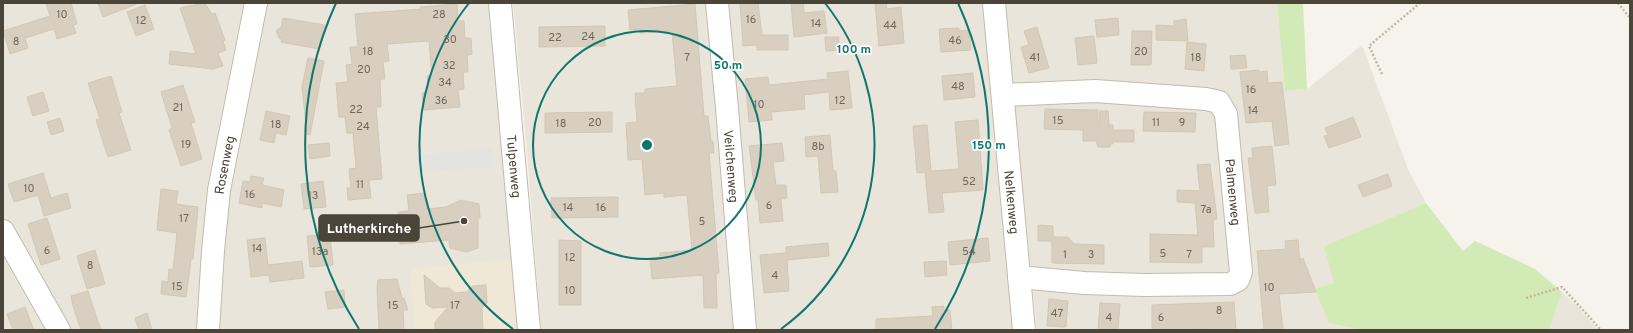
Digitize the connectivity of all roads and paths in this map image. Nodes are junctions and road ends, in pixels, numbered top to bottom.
1 (256, 3) edge
2 (500, 3) edge
3 (717, 3) edge
4 (994, 3) edge
5 (1420, 3) edge
6 (1618, 3) edge
7 (1630, 18) edge
8 (1382, 74) dead end
9 (1003, 95) junction
10 (3, 231) edge
11 (1019, 278) junction
12 (1526, 298) dead end
13 (59, 330) edge
14 (208, 330) edge
15 (529, 330) edge
16 (745, 330) edge
17 (1024, 330) edge
18 (1602, 330) edge

1 - 14 street, Rosenweg
2 - 15 street, Tulpenweg
3 - 16 street, Veilchenweg
4 - 9 street, Nelkenweg
5 - 8 path
6 - 7 path
9 - 11 street, Nelkenweg
9 - 11 street, Palmenweg
10 - 13 street
11 - 17 street, Nelkenweg
12 - 18 path

